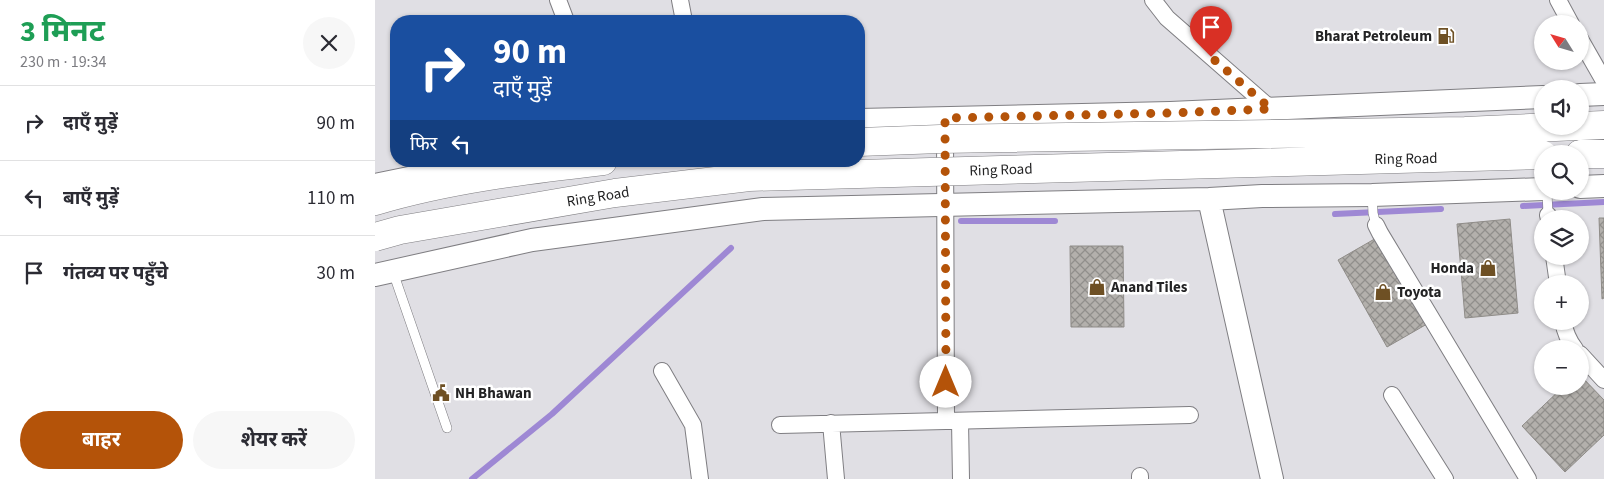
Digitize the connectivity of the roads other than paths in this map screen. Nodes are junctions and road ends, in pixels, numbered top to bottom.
1 (558, 0) edge
2 (680, 0) edge
3 (1153, 0) edge
4 (1558, 0) edge
5 (563, 15) edge
6 (683, 15) edge
7 (1566, 15) edge
8 (1589, 55) edge
9 (1604, 81) edge
10 (1604, 94) edge
11 (1589, 95) edge
12 (1534, 97) edge
13 (1271, 109) junction
14 (945, 118) junction
15 (865, 120) edge
16 (1604, 125) edge
17 (1589, 126) edge
18 (1534, 128) edge
19 (865, 142) edge
20 (1589, 154) edge
21 (1604, 154) edge
22 (1534, 155) edge
23 (463, 167) edge
24 (552, 167) edge
25 (375, 185) edge
26 (1604, 186) edge
27 (1589, 187) edge
28 (375, 201) edge
29 (945, 204) junction
30 (1211, 206) junction
31 (1547, 207) edge
32 (1374, 211) junction
33 (375, 236) edge
34 (383, 273) edge
35 (1589, 364) edge
36 (662, 371) dead end
37 (1604, 380) edge
38 (1392, 395) dead end
39 (1190, 416) dead end
40 (953, 421) junction
41 (831, 423) junction
42 (780, 425) dead end
43 (447, 428) dead end
44 (700, 479) edge
45 (836, 479) edge
46 (961, 479) edge
47 (1272, 479) edge
48 (1445, 479) edge
49 (1528, 479) edge

1 - 5 street
2 - 6 street
3 - 13 street
4 - 7 street
8 - 9 street
10 - 11 street
12 - 13 street
13 - 14 street
14 - 15 street
14 - 29 street
16 - 17 highway, Ring Road
18 - 19 highway, Ring Road, bridge
20 - 21 highway
22 - 33 highway, Ring Road, bridge
23 - 25 street
24 - 28 highway
26 - 27 street
29 - 30 street
29 - 34 street
29 - 40 street
30 - 32 street
30 - 47 street
31 - 32 street
32 - 49 street
34 - 43 lane
35 - 37 street
36 - 44 street
38 - 48 street
39 - 40 street
40 - 41 street
40 - 46 street
41 - 42 street
41 - 45 street

